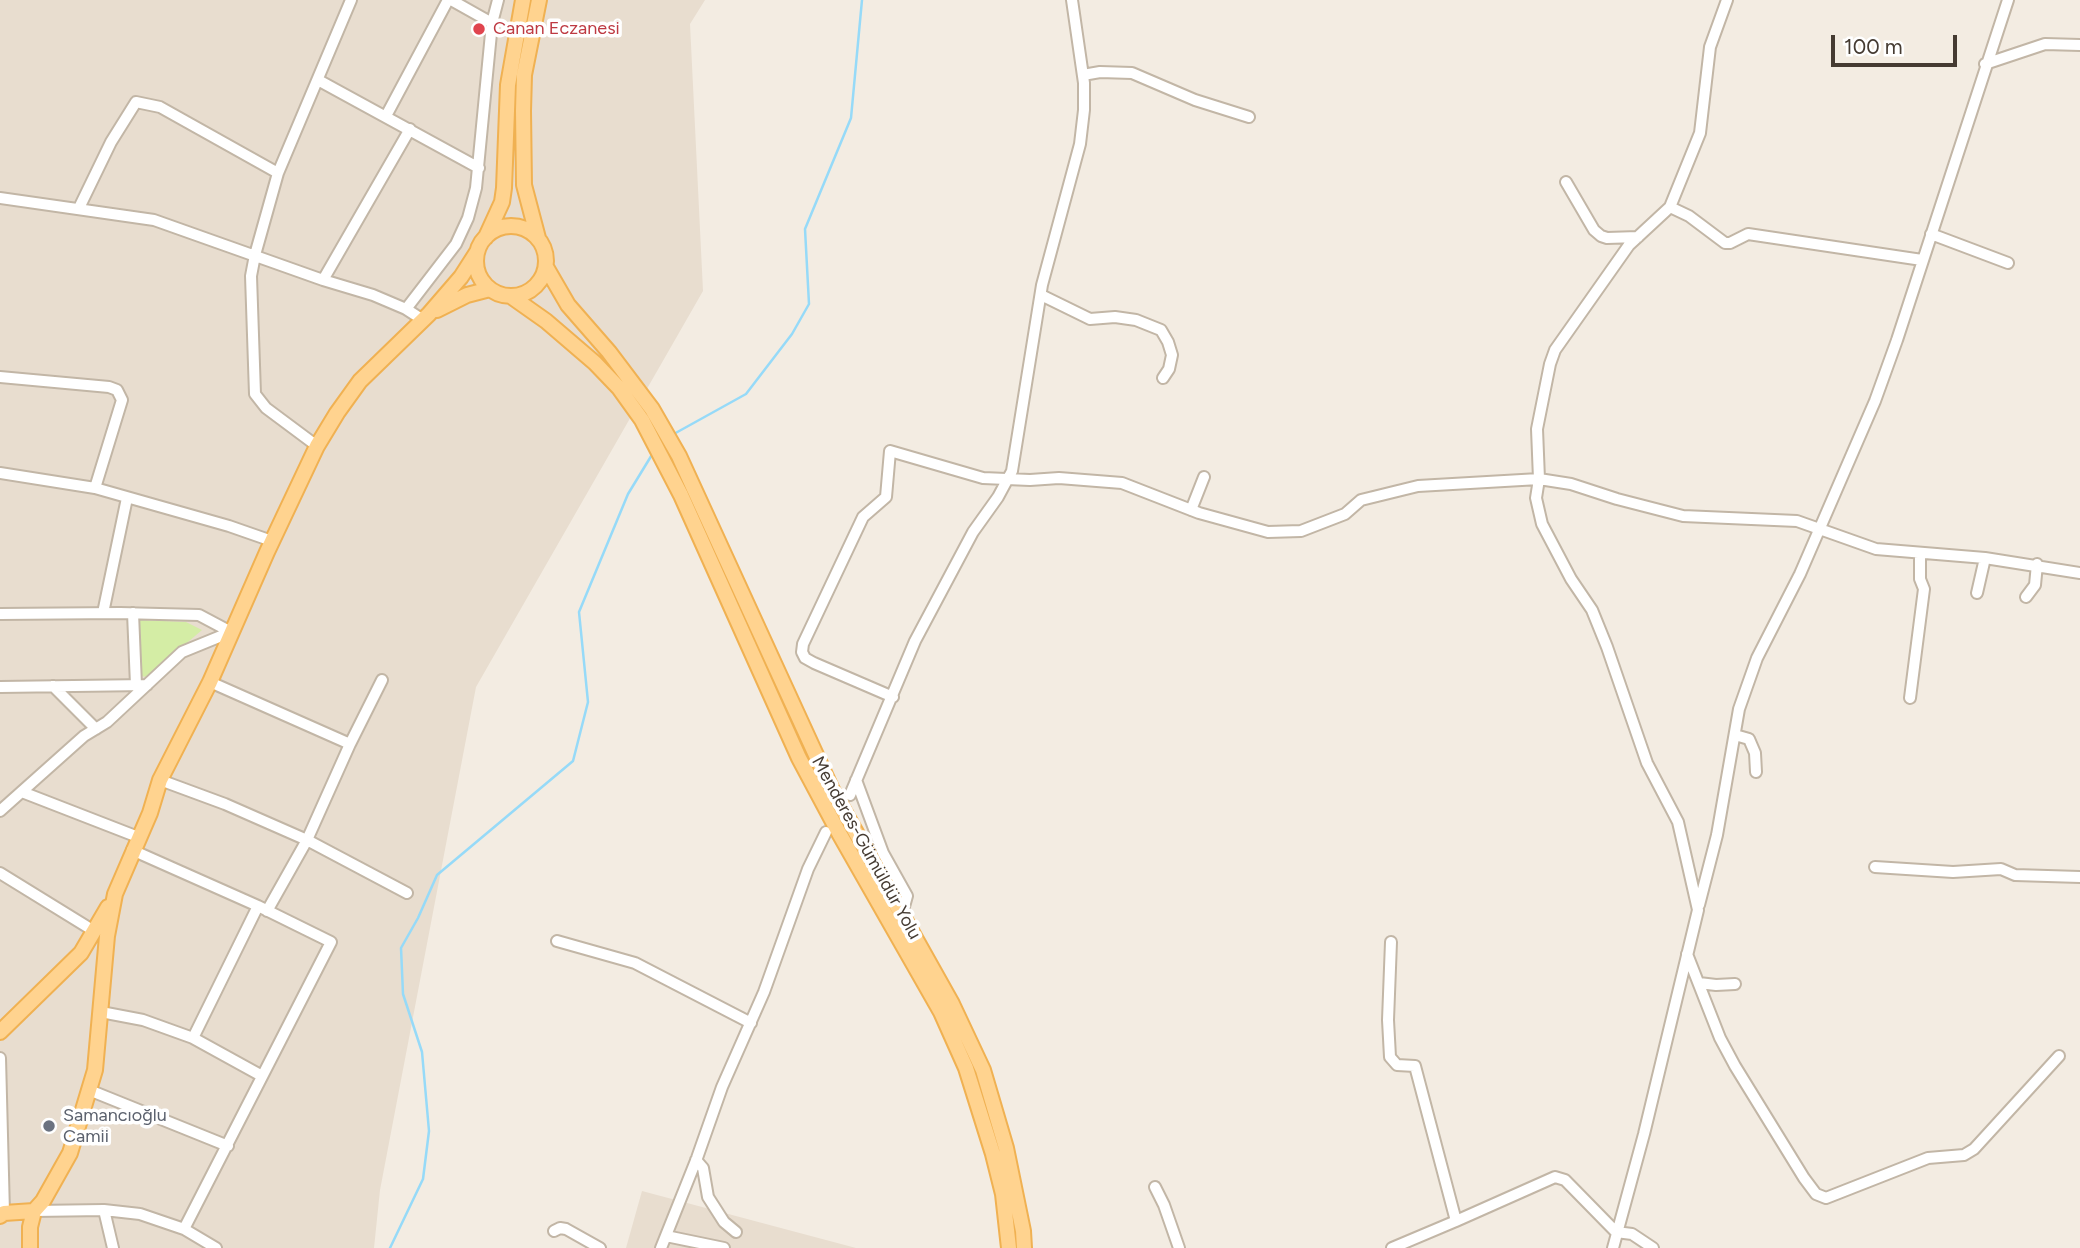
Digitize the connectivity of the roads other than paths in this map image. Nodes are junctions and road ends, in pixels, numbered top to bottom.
1 (351, 0) edge
2 (450, 0) edge
3 (498, 0) edge
4 (523, 0) edge
5 (539, 0) edge
6 (1072, 0) edge
7 (1727, 0) edge
8 (2008, 0) edge
9 (492, 23) junction
10 (2080, 45) edge
11 (1986, 64) junction
12 (1083, 75) junction
13 (318, 80) junction
14 (386, 116) junction
15 (1249, 117) dead end
16 (410, 129) junction
17 (479, 168) junction
18 (278, 173) junction
19 (1566, 182) dead end
20 (0, 198) edge
21 (1670, 206) junction
22 (79, 208) junction
23 (1931, 234) junction
24 (486, 237) junction
25 (1638, 237) junction
26 (538, 239) junction
27 (477, 252) junction
28 (255, 255) junction
29 (1922, 260) junction
30 (2008, 263) dead end
31 (546, 267) junction
32 (323, 280) junction
33 (490, 289) junction
34 (1041, 295) junction
35 (512, 297) junction
36 (406, 309) junction
37 (426, 317) junction
38 (0, 377) edge
39 (1163, 378) dead end
40 (647, 414) junction
41 (317, 446) junction
42 (0, 473) edge
43 (1204, 477) dead end
44 (1539, 479) junction
45 (1007, 480) junction
46 (95, 488) junction
47 (127, 498) junction
48 (1191, 510) junction
49 (1820, 529) junction
50 (272, 541) junction
51 (1920, 554) junction
52 (1985, 558) junction
53 (2037, 565) junction
54 (2080, 573) edge
55 (1977, 593) dead end
56 (2026, 597) dead end
57 (103, 613) junction
58 (133, 613) junction
59 (0, 614) edge
60 (231, 632) junction
61 (382, 680) dead end
62 (210, 682) junction
63 (141, 685) junction
64 (53, 686) junction
65 (0, 687) edge
66 (892, 697) junction
67 (1910, 698) dead end
68 (96, 729) junction
69 (1735, 735) junction
70 (350, 744) junction
71 (1756, 772) dead end
72 (160, 780) junction
73 (856, 780) junction
74 (22, 792) junction
75 (850, 795) dead end
76 (0, 811) edge
77 (827, 832) dead end
78 (307, 840) junction
79 (135, 844) junction
80 (1875, 867) dead end
81 (0, 873) edge
82 (2080, 877) edge
83 (407, 893) dead end
84 (115, 894) junction
85 (263, 908) junction
86 (1698, 910) junction
87 (902, 915) junction
88 (94, 931) junction
89 (557, 941) dead end
90 (1391, 942) dead end
91 (1687, 954) junction
92 (1699, 983) junction
93 (1735, 984) dead end
94 (101, 1012) junction
95 (751, 1023) junction
96 (0, 1031) edge
97 (193, 1038) junction
98 (2059, 1056) dead end
99 (0, 1058) edge
100 (262, 1076) junction
101 (89, 1090) junction
102 (1, 1141) edge
103 (228, 1146) junction
104 (696, 1160) junction
105 (1155, 1186) dead end
106 (104, 1210) junction
107 (34, 1211) junction
108 (2, 1215) edge
109 (1456, 1221) junction
110 (184, 1230) junction
111 (554, 1231) dead end
112 (736, 1232) dead end
113 (1616, 1232) junction
114 (666, 1236) junction
115 (30, 1248) edge
116 (113, 1248) edge
117 (216, 1248) edge
118 (600, 1248) edge
119 (661, 1248) edge
120 (719, 1248) edge
121 (1009, 1248) edge
122 (1024, 1248) edge
123 (1179, 1248) edge
124 (1392, 1248) edge
125 (1613, 1248) edge
126 (1653, 1248) edge

1 - 13 street
2 - 9 street
2 - 14 street
3 - 9 street
4 - 24 main road
5 - 26 main road
6 - 12 street
7 - 21 street
8 - 11 street
9 - 17 street
10 - 11 street
11 - 23 street
12 - 15 street
12 - 34 street
13 - 14 street
13 - 18 street
14 - 16 street
16 - 17 street
16 - 32 street
17 - 36 street
18 - 22 street
18 - 28 street
19 - 25 street
20 - 22 street
21 - 25 street
21 - 29 street
22 - 28 street
23 - 29 street
23 - 30 street
24 - 26 main road
24 - 27 main road
25 - 44 street
26 - 31 main road
27 - 33 main road
27 - 37 main road
28 - 32 street
28 - 41 street
29 - 49 street
31 - 35 main road
31 - 40 main road
32 - 36 street
33 - 35 main road
33 - 37 main road
34 - 39 street
34 - 45 street
35 - 40 main road
36 - 37 street
37 - 41 main road
38 - 46 street
40 - 87 main road, Menderes-Gümüldür Yolu
40 - 121 main road, Menderes-Gümüldür Yolu
41 - 50 main road
42 - 46 street
43 - 48 street
44 - 48 street
44 - 49 street
44 - 86 street
45 - 48 street
45 - 66 street
45 - 66 street
46 - 47 street
47 - 50 street
47 - 57 street
49 - 51 street
49 - 69 street
50 - 60 main road
51 - 52 street
51 - 67 street
52 - 53 street
52 - 55 street
53 - 54 street
53 - 56 street
57 - 58 street
57 - 59 street
58 - 60 street
58 - 63 street
60 - 62 main road
60 - 63 street
61 - 70 street
62 - 70 street
62 - 72 main road
63 - 64 street
63 - 68 street
64 - 65 street
64 - 68 street
66 - 73 street
68 - 74 street
69 - 71 street
69 - 86 street
70 - 78 street
72 - 78 street
72 - 79 main road
73 - 75 street
73 - 87 street
74 - 76 street
74 - 79 street
77 - 95 street
78 - 83 street
78 - 85 street
79 - 84 main road
79 - 85 street
80 - 82 street
81 - 88 street
84 - 88 main road
84 - 94 main road
85 - 97 street
85 - 100 street
86 - 91 street
87 - 122 main road, Menderes-Gümüldür Yolu
88 - 96 main road
89 - 95 street
90 - 109 street
91 - 92 street
91 - 113 street
92 - 93 street
92 - 98 street
94 - 97 street
94 - 101 main road
95 - 104 street
97 - 100 street
99 - 102 street
100 - 103 street
101 - 103 street
101 - 107 main road
102 - 108 street
103 - 110 street
104 - 112 street
104 - 114 street
105 - 123 street
106 - 107 street
106 - 110 street
106 - 116 street
107 - 108 main road
107 - 115 main road
109 - 113 street
109 - 124 street
110 - 117 street
111 - 118 street
113 - 125 street
113 - 126 street
114 - 119 street
114 - 120 street

